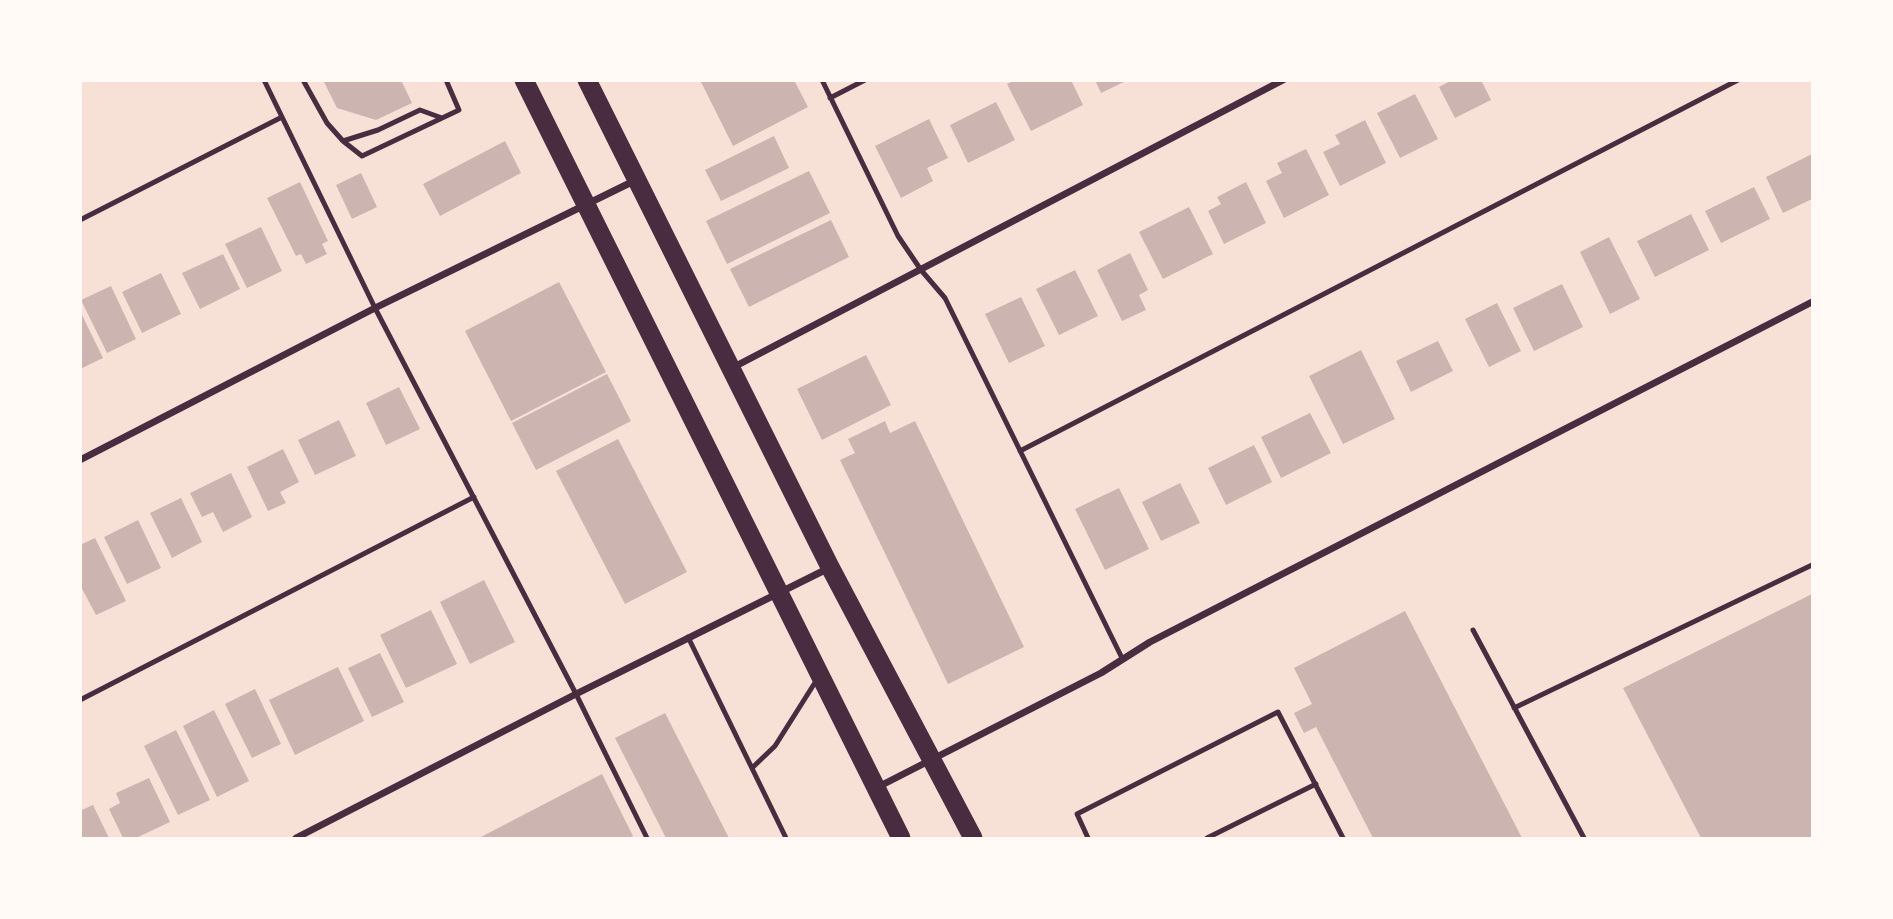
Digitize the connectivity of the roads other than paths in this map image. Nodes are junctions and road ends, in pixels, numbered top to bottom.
1 (264, 80) edge
2 (303, 80) edge
3 (446, 80) edge
4 (524, 80) edge
5 (587, 80) edge
6 (821, 80) edge
7 (865, 80) edge
8 (1283, 80) edge
9 (1738, 80) edge
10 (830, 98) junction
11 (282, 117) junction
12 (442, 118) junction
13 (343, 141) junction
14 (637, 180) junction
15 (584, 204) junction
16 (80, 220) edge
17 (921, 270) junction
18 (1812, 302) edge
19 (375, 308) junction
20 (731, 369) junction
21 (1020, 451) junction
22 (80, 460) edge
23 (474, 497) junction
24 (1812, 565) edge
25 (830, 567) junction
26 (777, 592) junction
27 (1473, 630) dead end
28 (688, 637) junction
29 (1122, 659) junction
30 (819, 675) junction
31 (576, 694) junction
32 (80, 700) edge
33 (1514, 708) junction
34 (931, 759) junction
35 (752, 768) junction
36 (1315, 785) junction
37 (876, 789) junction
38 (296, 838) edge
39 (647, 838) edge
40 (786, 838) edge
41 (901, 838) edge
42 (973, 838) edge
43 (1088, 838) edge
44 (1207, 838) edge
45 (1343, 838) edge
46 (1584, 838) edge

1 - 11 lane
2 - 13 lane
3 - 12 lane
4 - 15 highway
5 - 14 highway
6 - 10 lane
7 - 10 lane
8 - 17 street
9 - 21 lane
10 - 17 lane
11 - 16 lane
11 - 19 lane
12 - 13 lane
12 - 13 lane
14 - 15 street
14 - 20 highway
15 - 19 street
15 - 26 highway
17 - 20 street
17 - 21 lane
18 - 29 street
19 - 22 street
19 - 23 lane
20 - 25 highway
21 - 29 lane
23 - 31 lane
23 - 32 lane
24 - 33 lane
25 - 26 street
25 - 34 highway
26 - 28 street
26 - 30 highway
27 - 33 lane
28 - 31 street
28 - 35 lane
29 - 34 street
30 - 35 lane
30 - 37 highway
31 - 38 street
31 - 39 lane
33 - 46 lane
34 - 37 street
34 - 42 highway
35 - 40 lane
36 - 43 lane
36 - 44 lane
36 - 45 lane
37 - 41 highway

